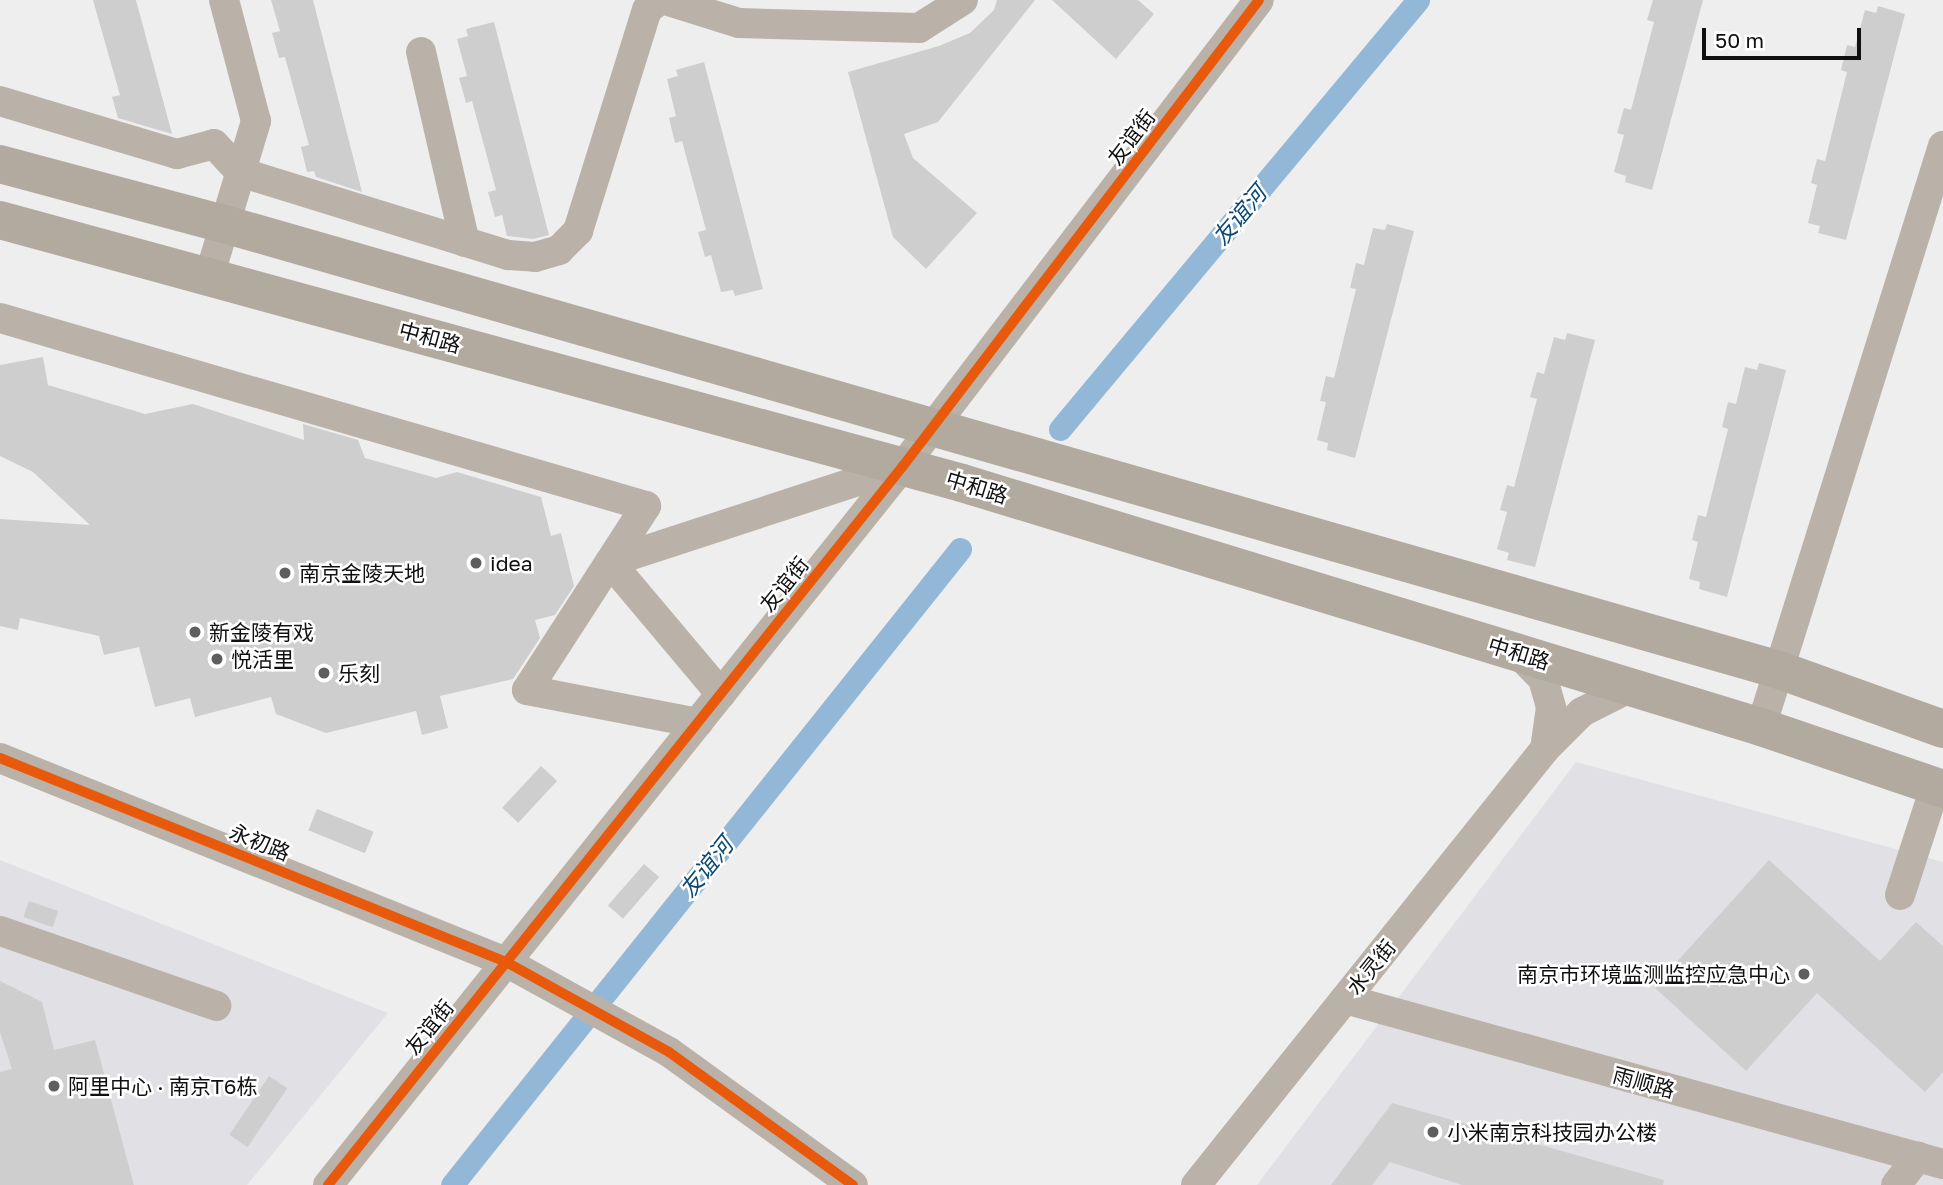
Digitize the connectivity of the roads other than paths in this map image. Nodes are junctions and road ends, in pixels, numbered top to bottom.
1 (206, 0) edge
2 (224, 0) edge
3 (659, 0) edge
4 (665, 0) edge
5 (963, 0) edge
6 (1259, 0) edge
7 (833, 13) edge
8 (421, 52) dead end
9 (0, 101) edge
10 (1943, 146) edge
11 (244, 158) junction
12 (0, 164) edge
13 (0, 220) edge
14 (224, 224) junction
15 (465, 242) junction
16 (209, 277) junction
17 (0, 318) edge
18 (931, 429) junction
19 (903, 466) junction
20 (1518, 653) junction
21 (1779, 670) junction
22 (1631, 687) junction
23 (721, 694) junction
24 (698, 723) junction
25 (1761, 727) junction
26 (1943, 729) edge
27 (1545, 748) junction
28 (0, 758) edge
29 (1939, 788) edge
30 (1900, 895) dead end
31 (0, 931) edge
32 (506, 962) junction
33 (1345, 999) junction
34 (216, 1006) dead end
35 (1930, 1161) edge
36 (328, 1185) edge
37 (853, 1185) edge
38 (1196, 1185) edge
39 (1896, 1185) edge

1 - 11 street
2 - 11 street
3 - 15 street
4 - 7 street
5 - 7 street
6 - 18 street, 友谊街
8 - 15 street
9 - 11 street
10 - 21 street
11 - 14 street
11 - 15 street
12 - 14 main road, 中和路
13 - 16 main road, 中和路
14 - 16 street
14 - 18 main road, 中和路
16 - 19 main road, 中和路
17 - 24 street
18 - 19 street, 友谊街
18 - 21 main road, 中和路
19 - 20 main road, 中和路
19 - 23 street, 友谊街
19 - 23 street
20 - 22 main road, 中和路
20 - 27 street
21 - 25 street
21 - 26 main road, 中和路
22 - 25 main road, 中和路
22 - 27 street, 水灵街
23 - 24 street, 友谊街
24 - 32 street, 友谊街
25 - 29 main road, 中和路
27 - 33 street, 水灵街
28 - 32 street, 永初路
29 - 30 street
31 - 34 street
32 - 36 street, 友谊街
32 - 37 street, 永初路
33 - 35 street, 雨顺路
33 - 38 street, 水灵街
35 - 39 street

